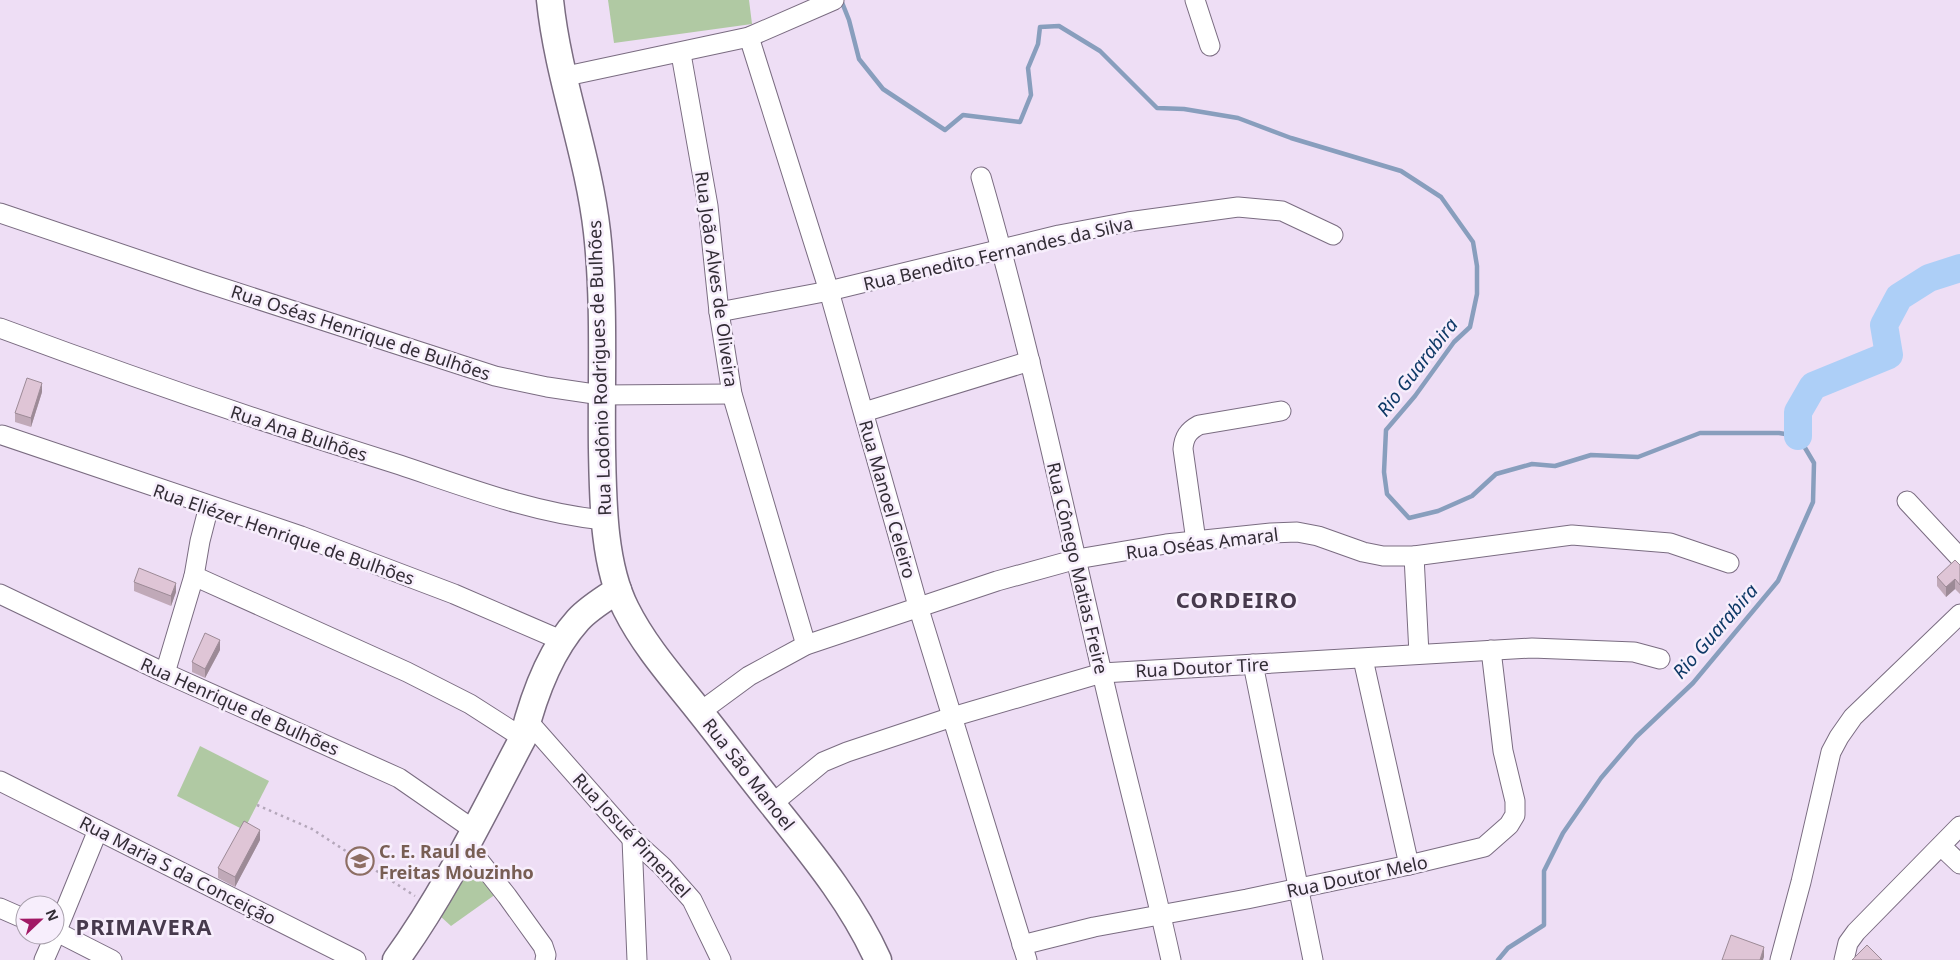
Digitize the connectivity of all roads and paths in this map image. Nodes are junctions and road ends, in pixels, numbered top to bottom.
1 (550, 0) edge
2 (1195, 0) edge
3 (828, 3) edge
4 (749, 37) junction
5 (1210, 46) dead end
6 (681, 54) junction
7 (562, 78) junction
8 (981, 176) dead end
9 (0, 213) edge
10 (1333, 235) dead end
11 (1001, 248) junction
12 (829, 291) junction
13 (719, 312) junction
14 (0, 328) edge
15 (1030, 361) junction
16 (732, 394) junction
17 (601, 395) junction
18 (1281, 411) dead end
19 (864, 412) junction
20 (2, 435) dead end
21 (1907, 501) dead end
22 (209, 506) junction
23 (604, 520) junction
24 (1196, 541) junction
25 (1414, 556) junction
26 (1960, 558) edge
27 (1077, 559) junction
28 (1729, 563) dead end
29 (194, 576) junction
30 (618, 590) junction
31 (0, 594) edge
32 (918, 606) junction
33 (1960, 614) edge
34 (562, 641) junction
35 (806, 644) junction
36 (1491, 650) junction
37 (1419, 654) junction
38 (1364, 659) junction
39 (1660, 659) dead end
40 (1253, 664) junction
41 (1102, 673) junction
42 (165, 674) junction
43 (700, 712) junction
44 (952, 717) junction
45 (525, 729) junction
46 (0, 781) edge
47 (772, 804) junction
48 (257, 805) dead end
49 (1960, 826) edge
50 (98, 830) junction
51 (470, 837) junction
52 (632, 839) junction
53 (1941, 846) junction
54 (1960, 864) edge
55 (1409, 866) junction
56 (1297, 888) junction
57 (432, 907) junction
58 (0, 908) edge
59 (65, 909) edge
60 (1161, 914) junction
61 (15, 915) edge
62 (65, 938) edge
63 (50, 945) edge
64 (1024, 952) edge
65 (44, 960) edge
66 (112, 960) edge
67 (356, 960) edge
68 (396, 960) edge
69 (545, 960) edge
70 (637, 960) edge
71 (720, 960) edge
72 (878, 960) edge
73 (1171, 960) edge
74 (1313, 960) edge
75 (1780, 960) edge
76 (1844, 960) edge

1 - 7 main road, Rua Lodônio Rodrigues de Bulhões
2 - 5 street
3 - 4 street
4 - 6 street
4 - 12 street, Rua Manoel Celeiro
6 - 7 street
6 - 13 street, Rua João Alves de Oliveira
7 - 17 main road, Rua Lodônio Rodrigues de Bulhões
8 - 11 street, Rua Cônego Matias Freire
9 - 17 street, Rua Oséas Henrique de Bulhões
10 - 11 street, Rua Benedito Fernandes da Silva
11 - 12 street, Rua Benedito Fernandes da Silva
11 - 15 street, Rua Cônego Matias Freire
12 - 13 street, Rua Benedito Fernandes da Silva
12 - 19 street, Rua Manoel Celeiro
13 - 16 street, Rua João Alves de Oliveira
14 - 23 street, Rua Ana Bulhões
15 - 19 street
15 - 27 street, Rua Cônego Matias Freire
16 - 17 street, Rua Oséas Henrique de Bulhões
16 - 35 street, Rua João Alves de Oliveira
17 - 23 main road, Rua Lodônio Rodrigues de Bulhões
18 - 24 street
19 - 32 street, Rua Manoel Celeiro
20 - 22 street, Rua Eliézer Henrique de Bulhões
21 - 26 street
22 - 29 street
22 - 34 street, Rua Eliézer Henrique de Bulhões
23 - 30 main road, Rua Lodônio Rodrigues de Bulhões
24 - 25 street, Rua Oséas Amaral
24 - 27 street, Rua Oséas Amaral
25 - 28 street, Rua Oséas Amaral
25 - 37 street
27 - 32 street, Rua Oséas Amaral
27 - 41 street, Rua Cônego Matias Freire
29 - 42 street
29 - 45 street, Rua Josué Pimentel
30 - 34 main road
30 - 43 main road, Rua São Manoel
31 - 42 street, Rua Henrique de Bulhões
32 - 35 street, Rua Oséas Amaral
32 - 44 street, Rua Manoel Celeiro
33 - 75 street
34 - 45 main road
35 - 43 street, Rua Oséas Amaral
36 - 37 street, Rua Doutor Tire
36 - 39 street, Rua Doutor Tire
36 - 55 street, Rua Doutor Melo
37 - 38 street, Rua Doutor Tire
38 - 40 street, Rua Doutor Tire
38 - 55 street
40 - 41 street, Rua Doutor Tire
40 - 56 street
41 - 44 street, Rua Doutor Tire
41 - 60 street, Rua Cônego Matias Freire
42 - 51 street, Rua Henrique de Bulhões
43 - 47 main road, Rua São Manoel
44 - 47 street, Rua Doutor Tire
44 - 64 street, Rua Manoel Celeiro
45 - 51 main road
45 - 52 street, Rua Josué Pimentel
46 - 50 street, Rua Maria S da Conceição
47 - 72 main road, Rua São Manoel
48 - 57 path
49 - 53 street
50 - 59 street
50 - 67 street, Rua Maria S da Conceição
51 - 57 main road
51 - 69 street, Rua Henrique de Bulhões
52 - 70 street
52 - 71 street, Rua Josué Pimentel
53 - 54 street
53 - 76 street
55 - 56 street, Rua Doutor Melo
56 - 60 street, Rua Doutor Melo
56 - 74 street
57 - 68 main road
58 - 61 street
60 - 64 street, Rua Doutor Melo
60 - 73 street, Rua Cônego Matias Freire
62 - 66 street
63 - 65 street

